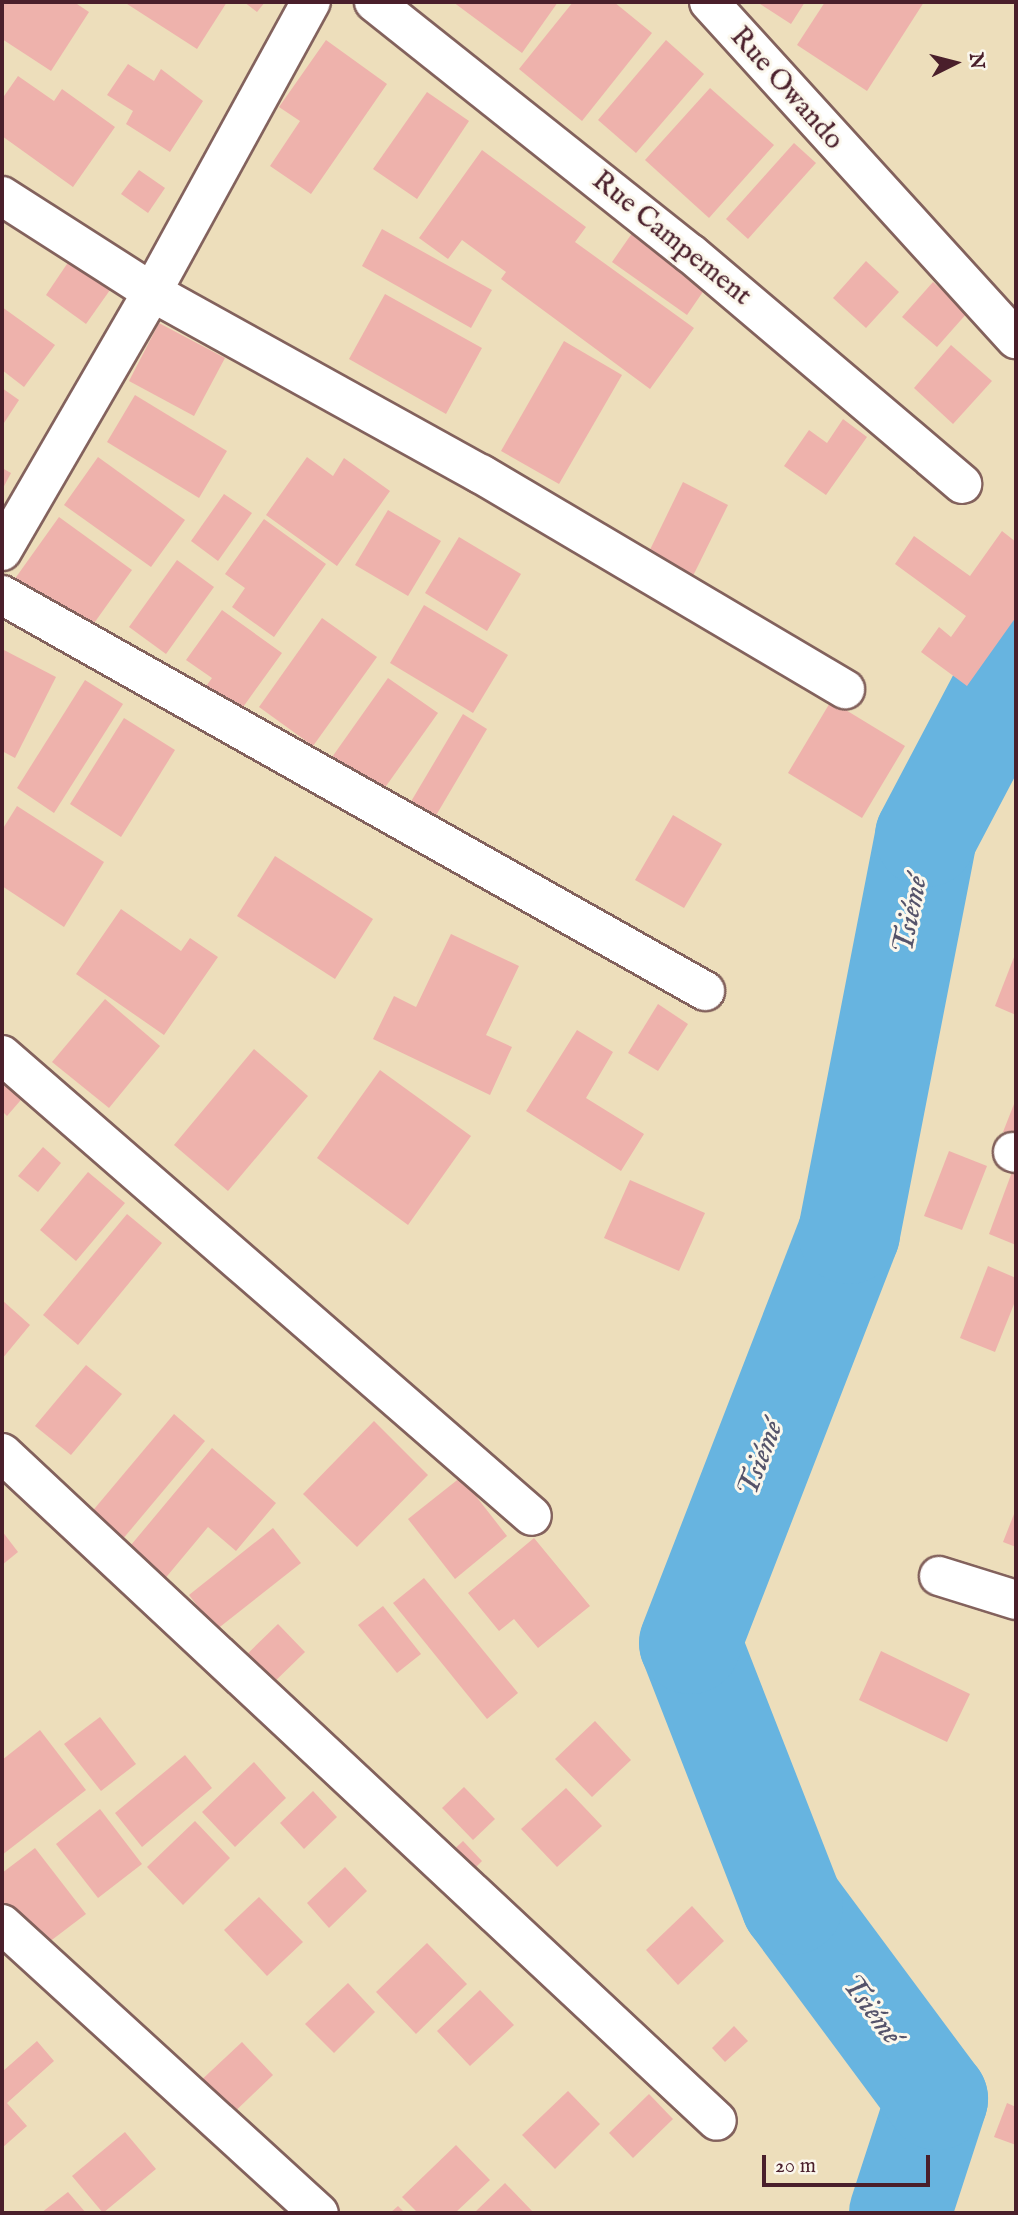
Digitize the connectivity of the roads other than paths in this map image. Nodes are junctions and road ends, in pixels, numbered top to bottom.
1 (312, 2) edge
2 (374, 2) edge
3 (709, 2) edge
4 (2, 196) edge
5 (152, 292) junction
6 (1016, 339) edge
7 (962, 484) dead end
8 (2, 551) edge
9 (2, 595) edge
10 (845, 689) dead end
11 (705, 991) dead end
12 (2, 1055) edge
13 (2, 1452) edge
14 (532, 1516) dead end
15 (939, 1576) dead end
16 (1016, 1601) edge
17 (2, 1924) edge
18 (717, 2122) dead end
19 (319, 2213) edge

1 - 5 street
2 - 7 street, Rue Campement
3 - 6 street, Rue Owando
4 - 5 street
5 - 8 street
5 - 10 street
9 - 11 street
12 - 14 street
13 - 18 street
15 - 16 street
17 - 19 street

